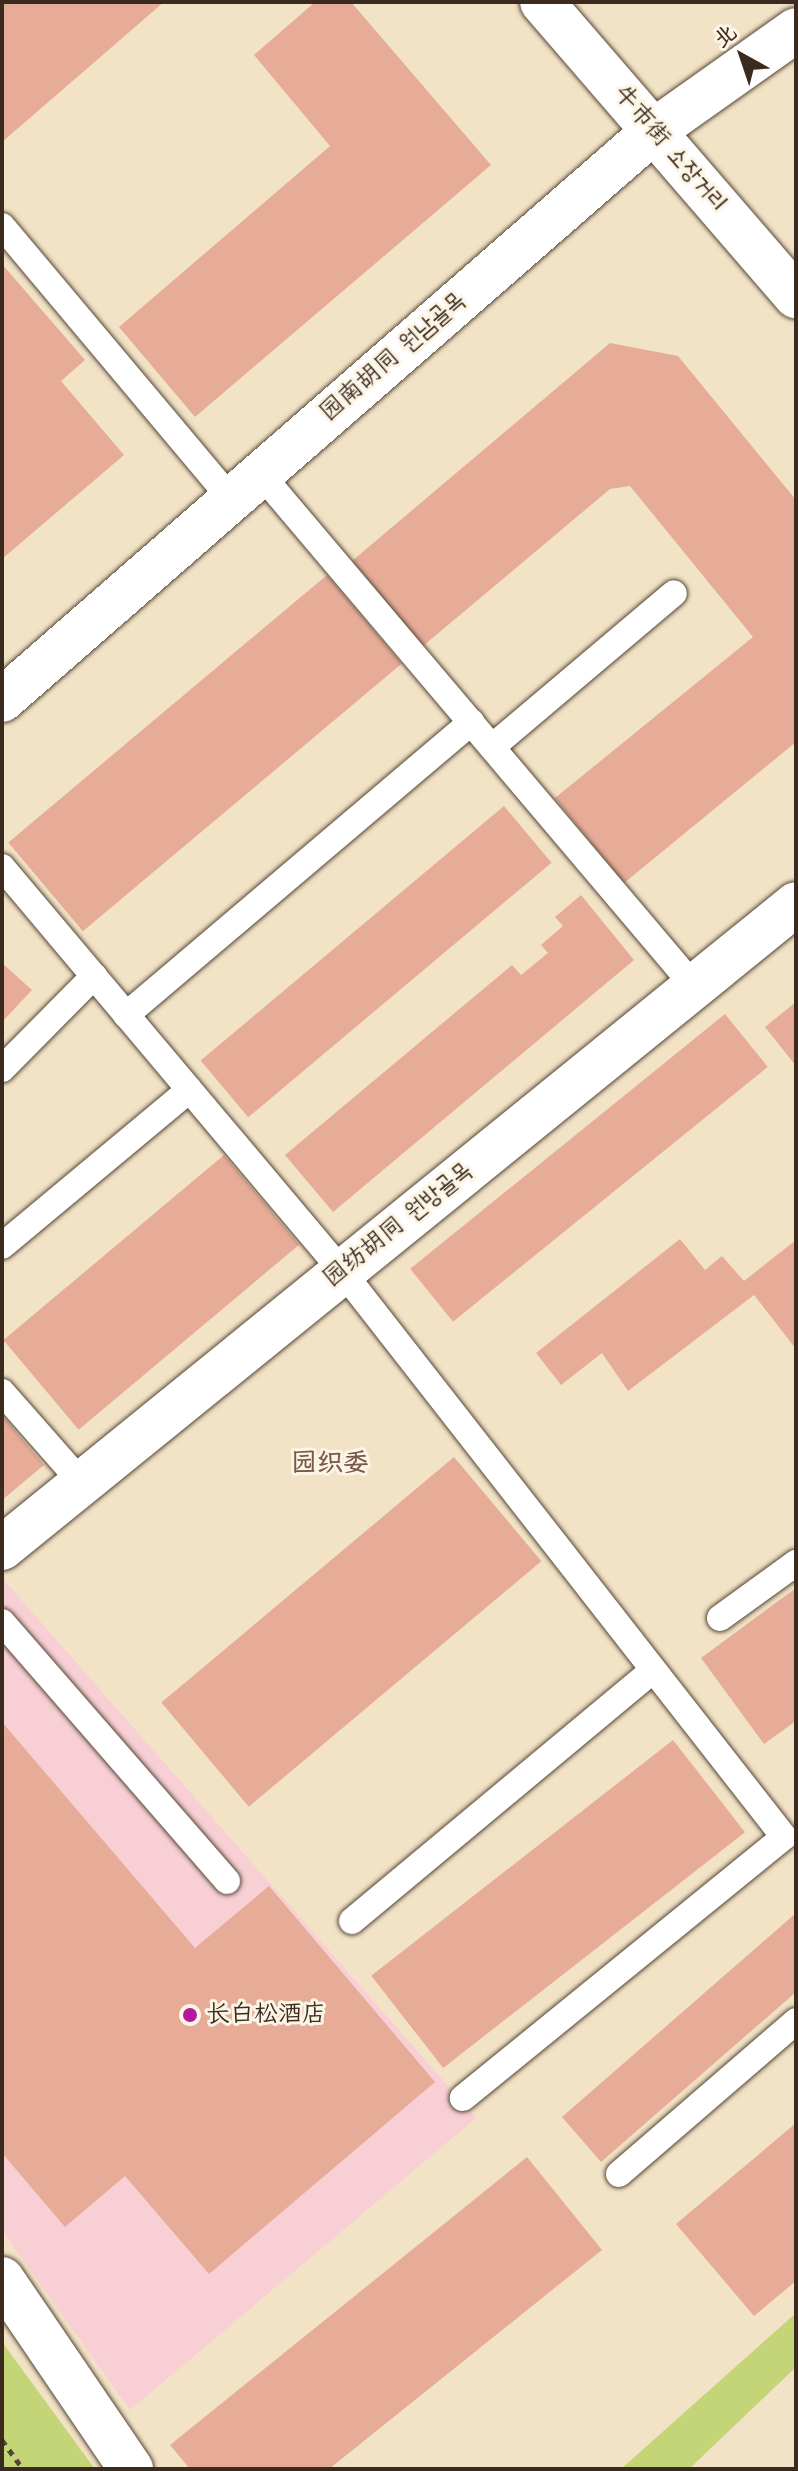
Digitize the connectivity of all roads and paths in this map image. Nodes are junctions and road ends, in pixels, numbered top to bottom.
1 (542, 2) edge
2 (796, 30) edge
3 (655, 130) junction
4 (2, 226) edge
5 (796, 296) edge
6 (244, 485) junction
7 (674, 593) dead end
8 (2, 700) edge
9 (471, 722) junction
10 (492, 747) junction
11 (2, 867) edge
12 (796, 904) edge
13 (94, 976) junction
14 (693, 985) junction
15 (126, 1015) junction
16 (2, 1069) edge
17 (189, 1090) junction
18 (2, 1246) edge
19 (342, 1271) junction
20 (2, 1392) edge
21 (81, 1482) junction
22 (2, 1548) edge
23 (796, 1563) edge
24 (720, 1618) dead end
25 (2, 1622) edge
26 (653, 1670) junction
27 (227, 1881) dead end
28 (352, 1921) dead end
29 (796, 2021) edge
30 (463, 2098) dead end
31 (619, 2174) dead end
32 (2, 2279) edge
33 (2, 2440) edge
34 (23, 2469) edge
35 (131, 2469) edge

1 - 3 street, 牛市街 소장거리
2 - 3 street, 园南胡同 원남골목
3 - 5 street, 牛市街 소장거리
3 - 6 street, 园南胡同 원남골목
4 - 6 lane
6 - 8 street, 园南胡同 원남골목
6 - 9 lane
7 - 10 lane
9 - 10 lane
9 - 15 lane
10 - 14 lane
11 - 13 lane
12 - 14 street, 园纺胡同 원방골목
13 - 15 lane
13 - 16 lane
14 - 19 street, 园纺胡同 원방골목
15 - 17 lane
17 - 18 lane
17 - 19 lane
19 - 21 street, 园纺胡同 원방골목
19 - 26 lane
20 - 21 lane
21 - 22 street, 园纺胡同 원방골목
23 - 24 lane
25 - 27 lane
26 - 28 lane
26 - 30 lane
29 - 31 lane
32 - 35 street
33 - 34 path

